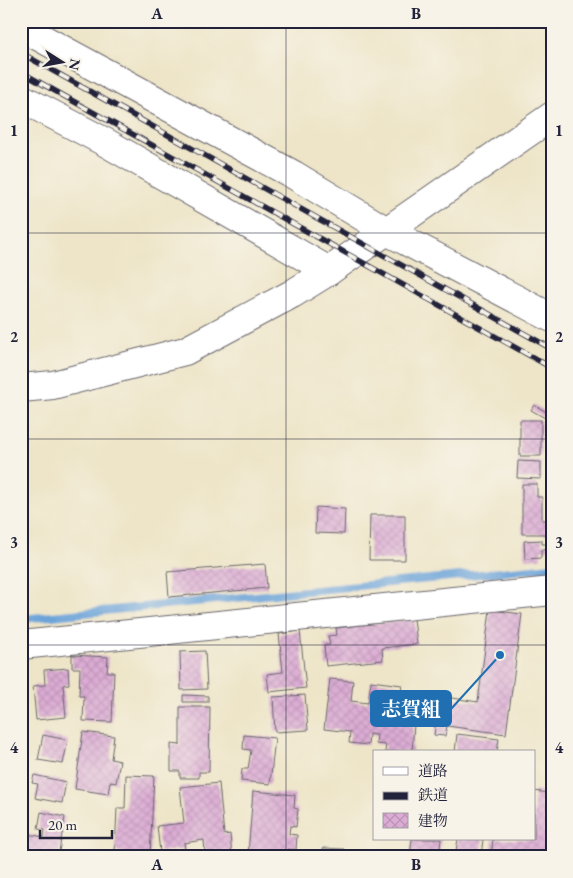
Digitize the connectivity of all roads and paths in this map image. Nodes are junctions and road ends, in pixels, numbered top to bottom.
1 (21, 27) edge
2 (21, 98) edge
3 (552, 116) edge
4 (386, 230) junction
5 (329, 271) junction
6 (552, 318) edge
7 (21, 388) edge
8 (552, 591) edge
9 (21, 645) edge

1 - 4 street
2 - 5 street
3 - 4 street
4 - 5 street
4 - 6 street
5 - 7 street
8 - 9 street

